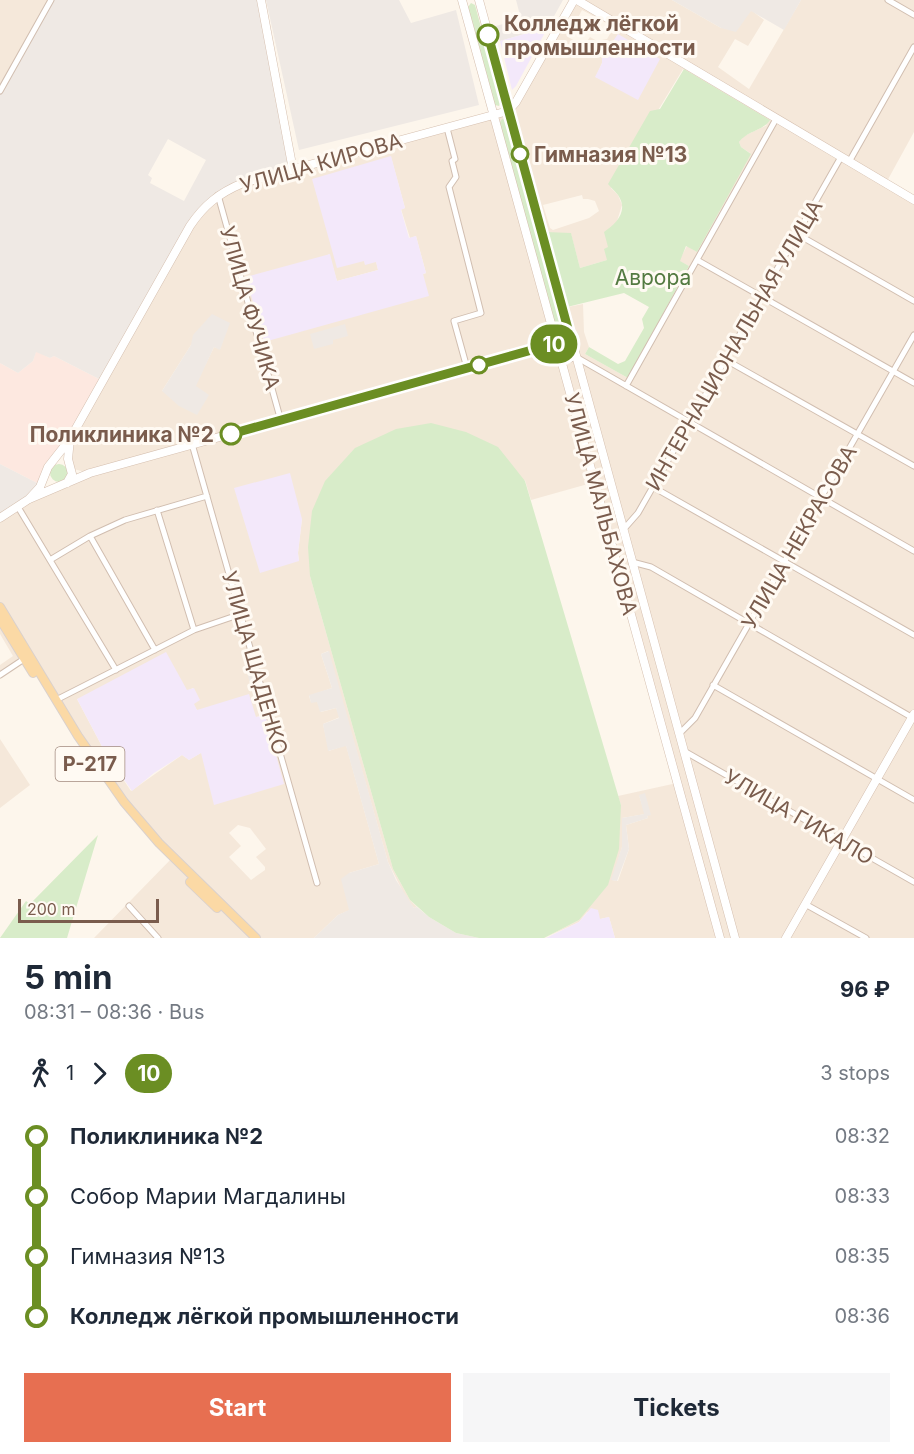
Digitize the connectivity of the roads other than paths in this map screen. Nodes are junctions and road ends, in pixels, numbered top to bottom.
1 (51, 0) edge
2 (261, 0) edge
3 (462, 0) edge
4 (479, 0) edge
5 (576, 0) edge
6 (888, 0) edge
7 (914, 15) edge
8 (914, 47) edge
9 (0, 92) edge
10 (508, 111) junction
11 (494, 115) junction
12 (776, 119) junction
13 (447, 128) junction
14 (841, 157) junction
15 (849, 162) junction
16 (293, 170) junction
17 (218, 195) junction
18 (914, 200) edge
19 (797, 234) junction
20 (697, 260) junction
21 (760, 297) junction
22 (914, 301) edge
23 (914, 335) edge
24 (565, 343) junction
25 (576, 357) junction
26 (726, 360) junction
27 (562, 362) junction
28 (467, 368) junction
29 (893, 372) junction
30 (914, 383) edge
31 (626, 386) junction
32 (281, 421) junction
33 (689, 422) junction
34 (858, 435) junction
35 (70, 439) junction
36 (192, 444) junction
37 (52, 462) junction
38 (70, 466) junction
39 (914, 466) edge
40 (46, 472) junction
41 (90, 473) junction
42 (63, 485) junction
43 (653, 487) junction
44 (207, 496) junction
45 (822, 497) junction
46 (29, 500) junction
47 (18, 507) junction
48 (157, 510) junction
49 (0, 518) edge
50 (623, 530) junction
51 (90, 536) junction
52 (914, 551) edge
53 (50, 560) junction
54 (784, 561) junction
55 (632, 562) junction
56 (0, 607) edge
57 (241, 614) junction
58 (0, 619) edge
59 (748, 625) junction
60 (194, 630) junction
61 (914, 635) edge
62 (154, 650) junction
63 (24, 659) junction
64 (116, 670) junction
65 (0, 675) edge
66 (713, 685) junction
67 (56, 699) junction
68 (913, 717) edge
69 (679, 734) junction
70 (684, 751) junction
71 (876, 779) junction
72 (914, 800) edge
73 (841, 841) junction
74 (914, 882) edge
75 (316, 883) dead end
76 (805, 904) junction
77 (129, 906) dead end
78 (158, 938) edge
79 (248, 938) edge
80 (256, 938) edge
81 (720, 938) edge
82 (735, 938) edge
83 (786, 938) edge
84 (866, 938) edge

1 - 9 street
2 - 16 main road
3 - 11 main road, УЛИЦА МАЛЬБАХОВА
4 - 10 main road, УЛИЦА МАЛЬБАХОВА
5 - 10 main road
5 - 12 main road
6 - 7 street
8 - 15 street
10 - 11 main road, УЛИЦА КИРОВА
10 - 24 main road, УЛИЦА МАЛЬБАХОВА
11 - 13 main road, УЛИЦА КИРОВА
11 - 24 main road, УЛИЦА МАЛЬБАХОВА
12 - 14 main road
12 - 20 street
13 - 16 main road, УЛИЦА КИРОВА
13 - 28 street
14 - 15 main road
14 - 19 street, ИНТЕРНАЦИОНАЛЬНАЯ УЛИЦА
15 - 18 main road
16 - 17 main road, УЛИЦА КИРОВА
17 - 32 street, УЛИЦА ФУЧИКА
17 - 35 main road, УЛИЦА КИРОВА
19 - 21 street, ИНТЕРНАЦИОНАЛЬНАЯ УЛИЦА
19 - 22 street
20 - 21 street
20 - 31 street
21 - 26 street, ИНТЕРНАЦИОНАЛЬНАЯ УЛИЦА
21 - 29 street
23 - 29 street, УЛИЦА НЕКРАСОВА
24 - 25 main road, УЛИЦА МАЛЬБАХОВА
24 - 27 main road, УЛИЦА МАЛЬБАХОВА
24 - 28 main road
25 - 27 street
25 - 31 street
25 - 50 main road, УЛИЦА МАЛЬБАХОВА
26 - 33 street, ИНТЕРНАЦИОНАЛЬНАЯ УЛИЦА
26 - 34 street
27 - 81 main road, УЛИЦА МАЛЬБАХОВА
28 - 32 main road
29 - 30 street
29 - 34 street, УЛИЦА НЕКРАСОВА
31 - 33 street
32 - 36 main road
33 - 43 street, ИНТЕРНАЦИОНАЛЬНАЯ УЛИЦА
33 - 45 street
34 - 39 street
34 - 45 street, УЛИЦА НЕКРАСОВА
35 - 37 main road, УЛИЦА КИРОВА
35 - 38 main road
36 - 41 main road
36 - 44 street, УЛИЦА ЩАДЕНКО
37 - 38 main road
37 - 40 main road
38 - 41 main road
38 - 42 main road
40 - 42 main road
40 - 46 main road
41 - 42 main road
42 - 46 main road
43 - 50 street, ИНТЕРНАЦИОНАЛЬНАЯ УЛИЦА
43 - 54 street
44 - 48 street
44 - 57 street, УЛИЦА ЩАДЕНКО
45 - 52 street
45 - 54 street, УЛИЦА НЕКРАСОВА
46 - 47 main road
47 - 49 main road
47 - 53 street
48 - 51 street
48 - 60 street
50 - 55 main road, УЛИЦА МАЛЬБАХОВА
51 - 53 street
51 - 62 street
53 - 64 street
54 - 59 street, УЛИЦА НЕКРАСОВА
54 - 61 street
55 - 59 street
55 - 69 main road, УЛИЦА МАЛЬБАХОВА
56 - 67 main road, Р-217
57 - 60 street
57 - 75 street, УЛИЦА ЩАДЕНКО
58 - 63 main road, Р-217
59 - 66 street, УЛИЦА НЕКРАСОВА
59 - 68 street
60 - 62 street
62 - 64 street
63 - 65 street
63 - 79 main road, Р-217
64 - 67 street
66 - 69 street, УЛИЦА НЕКРАСОВА
66 - 71 street
67 - 80 main road, Р-217
68 - 71 main road
69 - 70 main road, УЛИЦА МАЛЬБАХОВА
70 - 73 street, УЛИЦА ГИКАЛО
70 - 82 main road, УЛИЦА МАЛЬБАХОВА
71 - 72 street
71 - 73 main road
73 - 74 street, УЛИЦА ГИКАЛО
73 - 76 main road
76 - 83 main road
76 - 84 street
77 - 78 street

